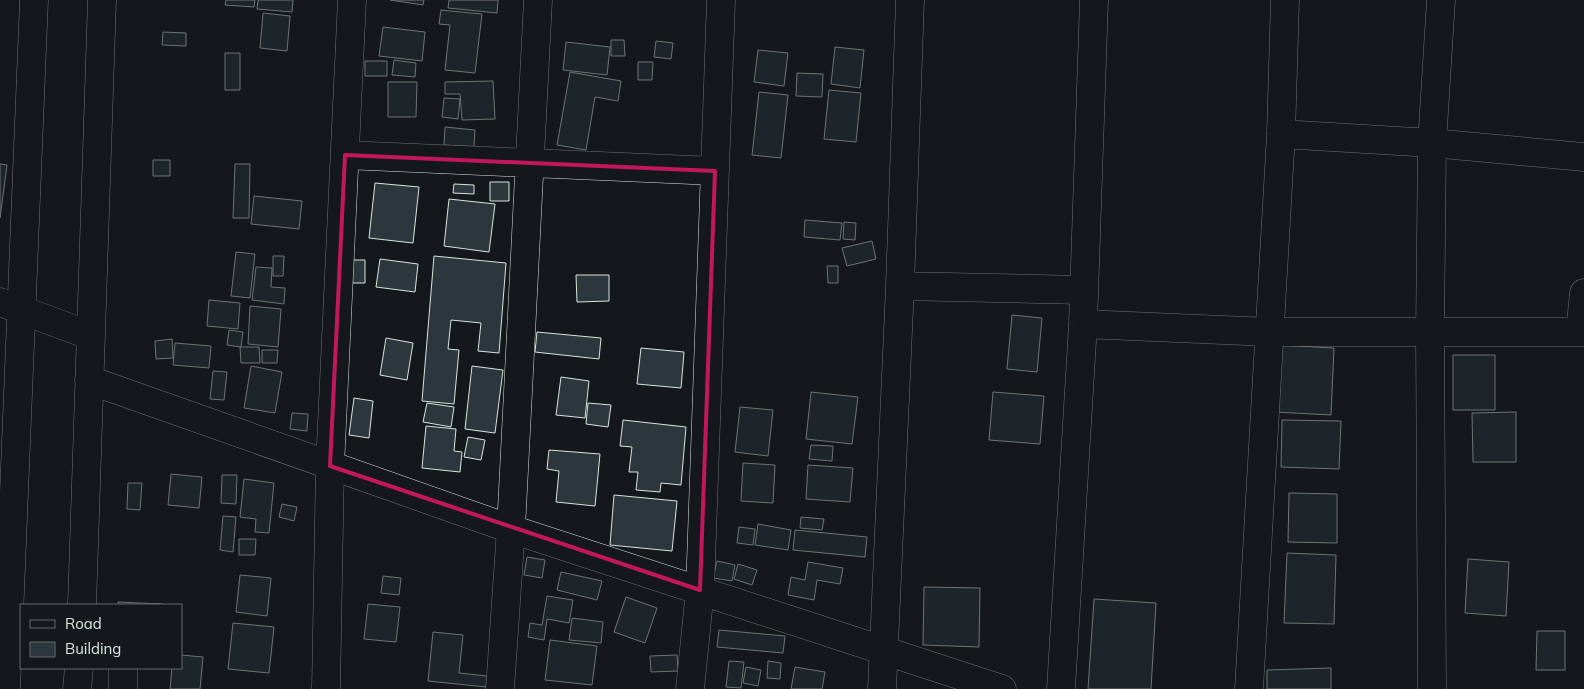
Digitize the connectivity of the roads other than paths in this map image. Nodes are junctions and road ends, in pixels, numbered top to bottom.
1 (34, 0) edge
2 (102, 0) edge
3 (352, 0) edge
4 (538, 0) edge
5 (721, 0) edge
6 (910, 0) edge
7 (1094, 0) edge
8 (1285, 0) edge
9 (1441, 0) edge
10 (1281, 134) junction
11 (1432, 143) junction
12 (345, 154) junction
13 (1584, 157) edge
14 (531, 163) junction
15 (715, 171) junction
16 (900, 286) junction
17 (1084, 290) junction
18 (1584, 293) edge
19 (11, 306) edge
20 (1083, 324) junction
21 (1270, 332) junction
22 (1582, 332) edge
23 (1430, 333) junction
24 (90, 336) junction
25 (89, 380) junction
26 (330, 466) junction
27 (512, 529) junction
28 (700, 590) junction
29 (82, 604) edge
30 (885, 652) junction
31 (78, 669) edge
32 (123, 669) edge
33 (6, 689) edge
34 (77, 689) edge
35 (123, 689) edge
36 (326, 689) edge
37 (500, 689) edge
38 (690, 689) edge
39 (882, 689) edge
40 (1002, 689) edge
41 (1061, 689) edge
42 (1249, 689) edge
43 (1432, 689) edge

1 - 19 street
2 - 24 street
3 - 12 street
4 - 14 street
5 - 15 street
6 - 16 street
7 - 17 street
8 - 10 street
9 - 11 street
10 - 11 street
10 - 21 street
11 - 13 street
11 - 23 street
12 - 14 street
12 - 26 street
14 - 15 street
14 - 27 street
15 - 28 street
16 - 17 street
16 - 30 street
17 - 20 street
18 - 22 street
19 - 24 street
19 - 33 street
20 - 21 street
20 - 41 street
21 - 23 street
21 - 42 street
22 - 23 street
23 - 43 street
24 - 25 street
25 - 26 street
25 - 29 street
26 - 27 street
26 - 36 street
27 - 28 street
27 - 37 street
28 - 30 street
28 - 38 street
30 - 39 street
30 - 40 street
31 - 34 street
32 - 35 street

